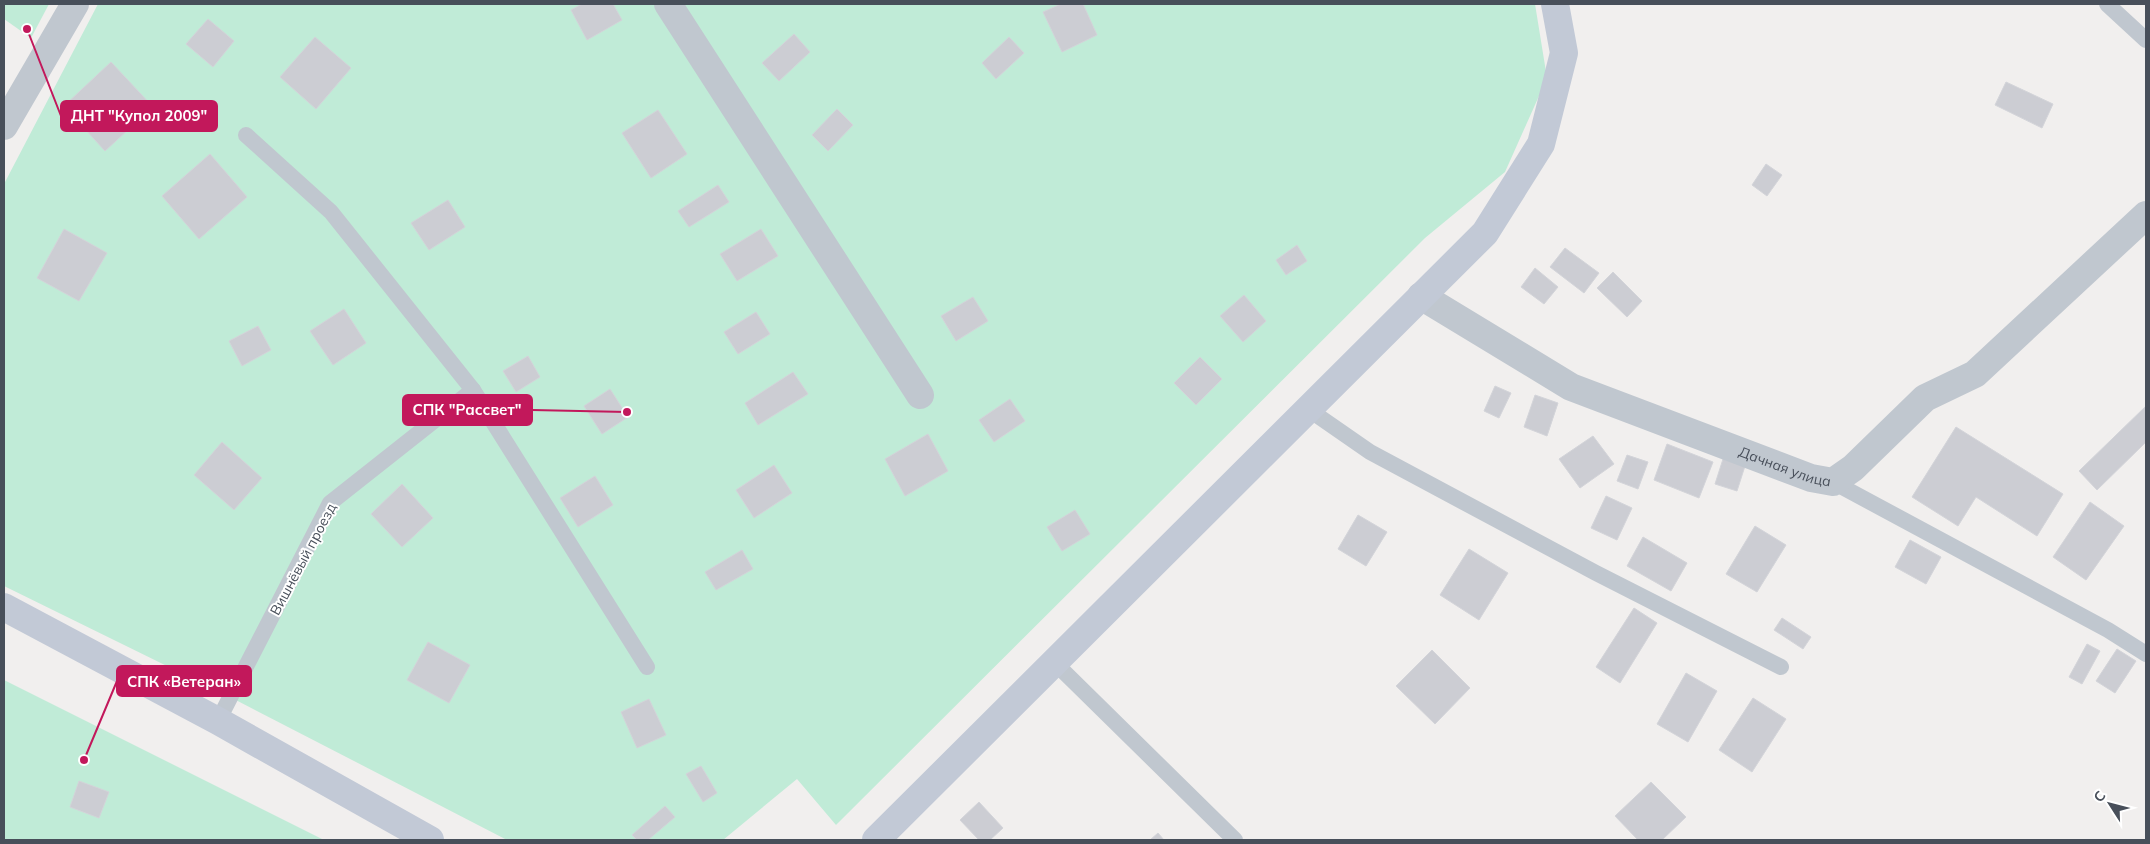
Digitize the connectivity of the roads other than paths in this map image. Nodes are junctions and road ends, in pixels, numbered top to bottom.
1 (75, 4) edge
2 (668, 4) edge
3 (1555, 4) edge
4 (2107, 4) edge
5 (2146, 40) edge
6 (4, 126) edge
7 (246, 135) dead end
8 (2146, 215) edge
9 (1421, 296) junction
10 (474, 390) junction
11 (920, 395) dead end
12 (1308, 409) junction
13 (1833, 482) junction
14 (4, 606) edge
15 (2146, 654) edge
16 (1054, 662) junction
17 (647, 667) dead end
18 (1781, 667) dead end
19 (218, 721) junction
20 (430, 840) edge
21 (876, 840) edge
22 (1235, 840) edge

1 - 6 street
2 - 11 street
3 - 9 street
4 - 5 lane
7 - 10 lane
8 - 13 street, Дачная улица
9 - 12 street
9 - 13 street, Дачная улица
10 - 17 lane
10 - 19 lane, Вишнёвый проезд
12 - 16 street
12 - 18 lane
13 - 15 lane
14 - 19 street
16 - 21 street
16 - 22 lane
19 - 20 street

